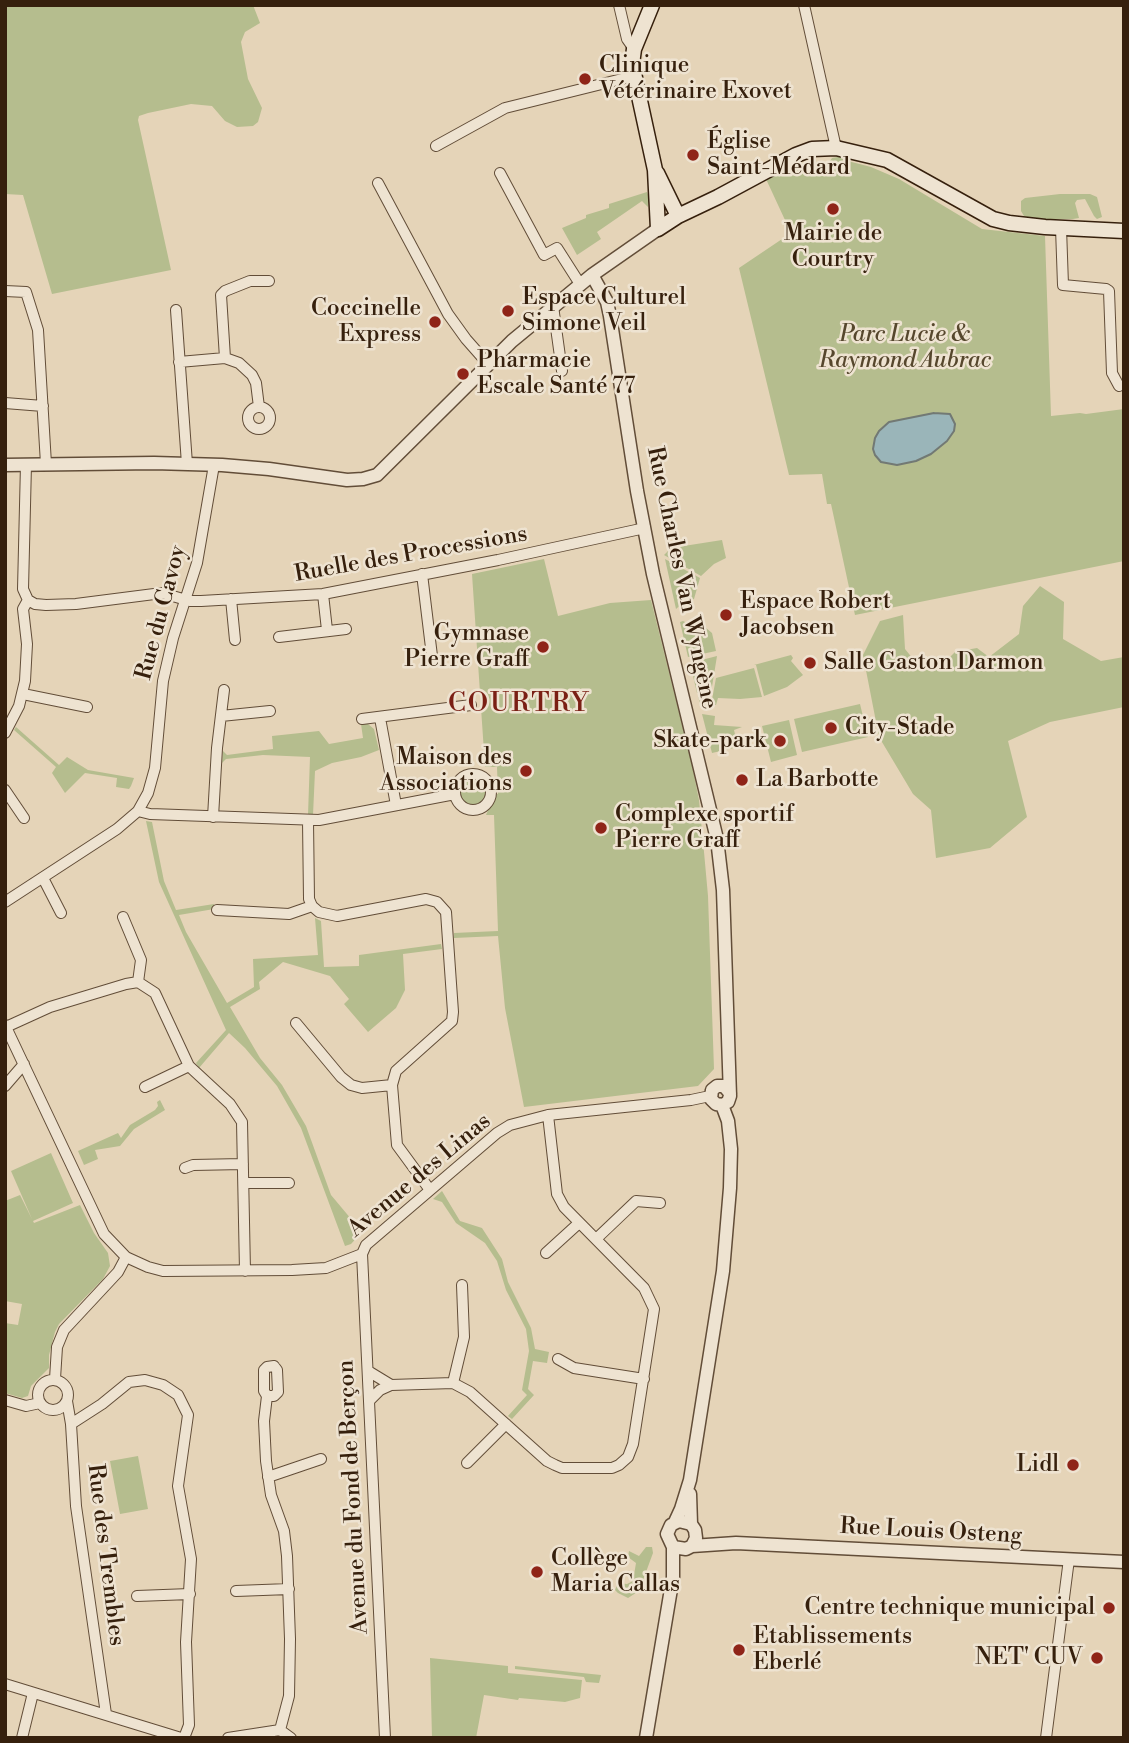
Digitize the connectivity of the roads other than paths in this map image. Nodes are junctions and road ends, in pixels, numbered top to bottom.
1 (619, 5) edge
2 (652, 5) edge
3 (804, 5) edge
4 (634, 49) junction
5 (634, 76) junction
6 (436, 146) dead end
7 (836, 148) junction
8 (655, 170) junction
9 (500, 173) dead end
10 (378, 183) dead end
11 (678, 216) junction
12 (1060, 228) junction
13 (658, 229) junction
14 (1124, 231) edge
15 (592, 275) junction
16 (269, 281) dead end
17 (580, 284) junction
18 (5, 291) edge
19 (553, 306) junction
20 (176, 310) dead end
21 (225, 358) junction
22 (179, 362) junction
23 (488, 364) junction
24 (562, 371) dead end
25 (1119, 386) dead end
26 (5, 403) edge
27 (43, 406) junction
28 (259, 407) dead end
29 (26, 464) junction
30 (46, 464) junction
31 (187, 464) junction
32 (5, 465) edge
33 (214, 465) junction
34 (645, 528) junction
35 (422, 574) junction
36 (323, 594) junction
37 (186, 599) junction
38 (231, 599) junction
39 (28, 600) junction
40 (346, 629) dead end
41 (327, 630) junction
42 (279, 637) dead end
43 (235, 640) dead end
44 (432, 656) dead end
45 (224, 690) dead end
46 (23, 694) junction
47 (471, 705) dead end
48 (87, 707) dead end
49 (270, 711) dead end
50 (221, 716) junction
51 (380, 718) junction
52 (362, 719) dead end
53 (5, 733) edge
54 (5, 790) edge
55 (455, 794) dead end
56 (396, 805) junction
57 (138, 811) junction
58 (213, 817) junction
59 (24, 818) dead end
60 (307, 821) junction
61 (43, 878) junction
62 (5, 902) edge
63 (312, 906) junction
64 (216, 910) dead end
65 (61, 913) dead end
66 (123, 916) dead end
67 (138, 982) junction
68 (296, 1023) dead end
69 (6, 1026) edge
70 (728, 1060) junction
71 (24, 1064) junction
72 (189, 1066) junction
73 (5, 1086) edge
74 (392, 1086) junction
75 (145, 1087) dead end
76 (712, 1091) junction
77 (730, 1093) junction
78 (722, 1105) junction
79 (548, 1115) junction
80 (243, 1164) junction
81 (185, 1168) dead end
82 (244, 1183) junction
83 (289, 1183) dead end
84 (430, 1190) junction
85 (660, 1203) dead end
86 (579, 1223) junction
87 (596, 1239) junction
88 (362, 1254) junction
89 (546, 1254) dead end
90 (126, 1257) junction
91 (245, 1271) junction
92 (463, 1285) dead end
93 (558, 1359) dead end
94 (368, 1371) junction
95 (55, 1379) junction
96 (643, 1379) junction
97 (453, 1383) junction
98 (391, 1385) junction
99 (267, 1396) dead end
100 (5, 1400) edge
101 (67, 1401) junction
102 (369, 1401) junction
103 (40, 1403) junction
104 (71, 1424) junction
105 (506, 1424) junction
106 (321, 1459) dead end
107 (467, 1463) dead end
108 (268, 1477) junction
109 (690, 1480) junction
110 (675, 1522) junction
111 (693, 1527) junction
112 (736, 1543) junction
113 (673, 1547) junction
114 (689, 1547) junction
115 (1069, 1559) junction
116 (1124, 1562) edge
117 (673, 1577) junction
118 (289, 1589) junction
119 (236, 1591) dead end
120 (190, 1594) junction
121 (137, 1596) dead end
122 (5, 1685) edge
123 (33, 1693) junction
124 (106, 1714) junction
125 (280, 1730) junction
126 (22, 1738) edge
127 (183, 1738) edge
128 (228, 1738) edge
129 (290, 1738) edge
130 (384, 1738) edge
131 (646, 1738) edge
132 (1046, 1738) edge

1 - 4 street
2 - 4 main road
3 - 7 street
4 - 5 main road
5 - 6 street
5 - 8 main road
7 - 11 main road
7 - 12 main road
8 - 11 main road
8 - 13 main road
9 - 17 street
10 - 23 street
11 - 13 main road
12 - 14 main road
12 - 25 street
13 - 15 street
15 - 17 street
15 - 34 street, Rue Charles Van Wyngène
16 - 21 street
17 - 19 street
18 - 27 street
19 - 23 street
19 - 24 street
20 - 22 street
21 - 22 street
21 - 28 street
22 - 31 street
23 - 33 street
26 - 27 street
27 - 30 street
29 - 30 street
29 - 32 street
29 - 39 street
30 - 31 street
31 - 33 street
33 - 37 street, Rue du Cavoy
34 - 35 street, Ruelle des Processions
34 - 70 street, Rue Charles Van Wyngène
35 - 36 street, Ruelle des Processions
35 - 44 street
36 - 38 street, Ruelle des Processions
36 - 41 street
37 - 38 street, Ruelle des Processions
37 - 39 street, Ruelle des Processions
37 - 57 street, Rue du Cavoy
38 - 43 street
39 - 46 street
40 - 41 street
41 - 42 street
45 - 50 street
46 - 48 street
46 - 53 street
47 - 51 street
49 - 50 street
50 - 58 street
51 - 52 street
51 - 56 street
54 - 59 street
55 - 56 street
56 - 60 street
57 - 58 street
57 - 61 street
58 - 60 street
60 - 63 street
61 - 62 street
61 - 65 street
63 - 64 street
63 - 74 street
66 - 67 street
67 - 69 street
67 - 72 street
68 - 74 street
69 - 71 street, Avenue des Linas
70 - 76 street, Rue Charles Van Wyngène
70 - 77 street, Rue Charles Van Wyngène
71 - 73 street
71 - 90 street, Avenue des Linas
72 - 75 street
72 - 80 street
74 - 84 street
76 - 77 street
76 - 78 street
76 - 79 street, Avenue des Linas
77 - 78 street
78 - 109 street
79 - 84 street, Avenue des Linas
79 - 86 street
80 - 81 street
80 - 82 street
82 - 83 street
82 - 91 street
84 - 88 street, Avenue des Linas
85 - 87 street
86 - 87 street
86 - 89 street
87 - 96 street
88 - 91 street, Avenue des Linas
88 - 94 street, Avenue du Fond de Berçon
90 - 91 street, Avenue des Linas
90 - 95 street
92 - 97 street
93 - 96 street
94 - 98 street
94 - 102 street, Avenue du Fond de Berçon
95 - 101 street
95 - 103 street
96 - 105 street
97 - 98 street
97 - 105 street
98 - 102 street
99 - 108 street
100 - 103 street
101 - 103 street
101 - 104 street, Rue des Trembles
102 - 130 street, Avenue du Fond de Berçon
104 - 120 street
104 - 124 street, Rue des Trembles
105 - 107 street
106 - 108 street
108 - 118 street
109 - 110 street
109 - 111 street
110 - 111 street
110 - 113 street
111 - 112 street, Rue Louis Osteng
111 - 114 street
112 - 114 street, Rue Louis Osteng
112 - 115 street, Rue Louis Osteng
113 - 114 street
113 - 117 street
114 - 117 street
115 - 116 street, Rue Louis Osteng
115 - 132 street
117 - 131 street
118 - 119 street
118 - 125 street
120 - 121 street
120 - 127 street
122 - 123 street
123 - 124 street
123 - 126 street
124 - 127 street
125 - 128 street
125 - 129 street

